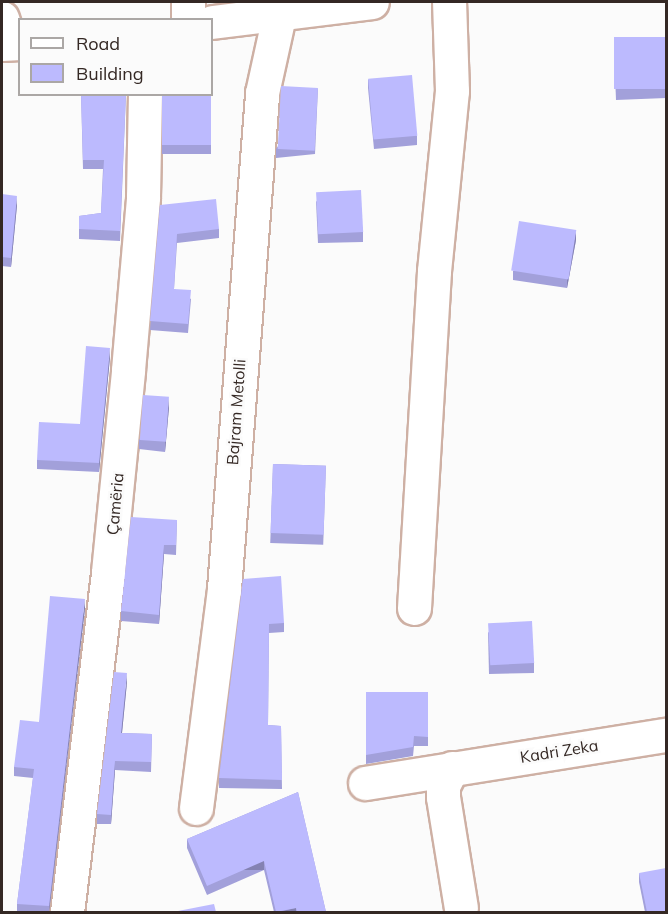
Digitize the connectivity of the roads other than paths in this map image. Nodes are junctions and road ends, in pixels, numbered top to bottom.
1 (188, 2) edge
2 (372, 2) edge
3 (449, 2) edge
4 (279, 15) junction
5 (188, 18) edge
6 (213, 22) edge
7 (144, 96) edge
8 (414, 608) dead end
9 (666, 735) edge
10 (452, 768) junction
11 (365, 783) dead end
12 (196, 808) dead end
13 (461, 908) dead end
14 (67, 912) edge

1 - 5 street
2 - 4 street
3 - 8 street
4 - 6 street
4 - 12 street, Bajram Metolli
7 - 14 street, Çamëria
9 - 10 street, Kadri Zeka
10 - 11 street, Kadri Zeka
10 - 13 street

